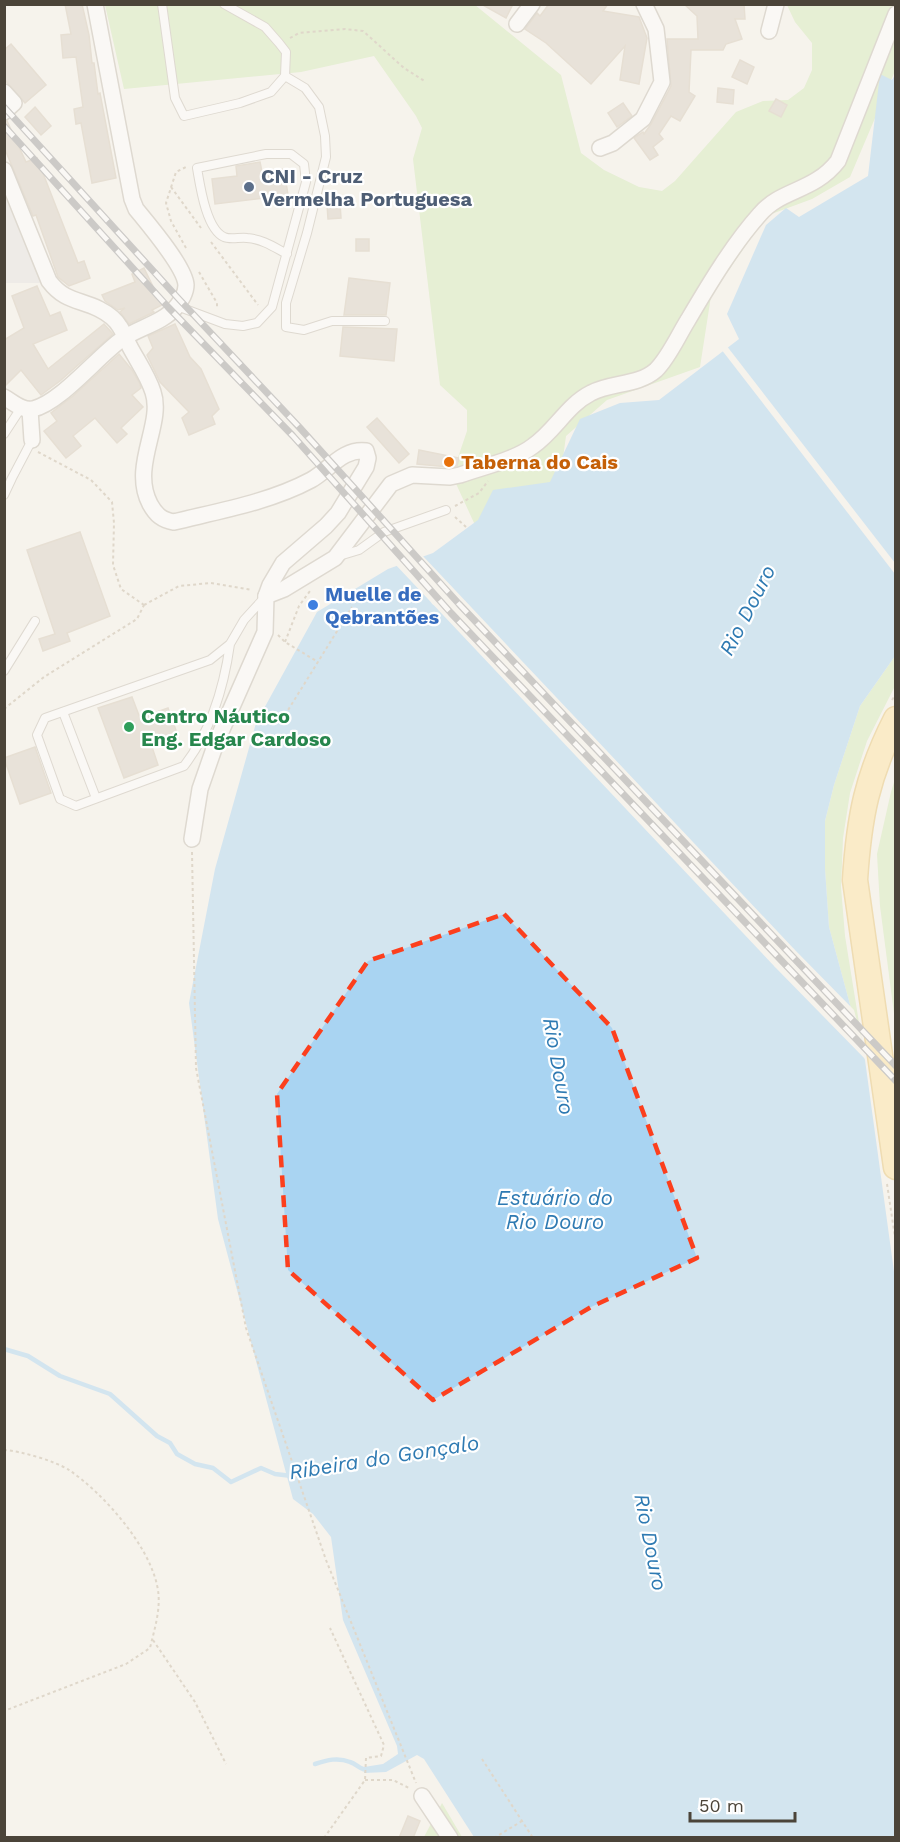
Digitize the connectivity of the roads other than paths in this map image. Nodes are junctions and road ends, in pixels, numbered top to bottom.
1 (95, 4) edge
2 (162, 4) edge
3 (224, 4) edge
4 (532, 4) edge
5 (644, 4) edge
6 (776, 4) edge
7 (896, 14) edge
8 (517, 24) dead end
9 (769, 31) dead end
10 (285, 76) junction
11 (4, 92) edge
12 (4, 112) edge
13 (600, 148) dead end
14 (4, 170) edge
15 (287, 254) junction
16 (177, 306) junction
17 (385, 321) dead end
18 (125, 337) junction
19 (4, 397) edge
20 (25, 409) junction
21 (4, 434) edge
22 (32, 440) joint
23 (4, 495) edge
24 (446, 510) road end
25 (335, 558) junction
26 (266, 596) junction
27 (35, 621) dead end
28 (230, 644) junction
29 (4, 671) edge
30 (63, 712) junction
31 (896, 719) edge
32 (96, 798) junction
33 (192, 840) road end
34 (896, 1167) edge
35 (422, 1796) road end
36 (450, 1838) edge

1 - 16 street
2 - 10 lane
3 - 10 lane
4 - 8 street
5 - 13 street
6 - 9 street
7 - 25 street
10 - 17 lane
11 - 12 street
14 - 18 street
15 - 15 lane
15 - 16 lane
16 - 18 street
18 - 20 street
18 - 26 street
19 - 20 street
20 - 21 lane
20 - 22 street
22 - 23 lane
24 - 25 lane
25 - 26 street
26 - 28 lane
26 - 33 street
27 - 29 lane
28 - 30 lane
28 - 32 lane
30 - 32 lane
30 - 32 lane
31 - 34 main road
35 - 36 street

